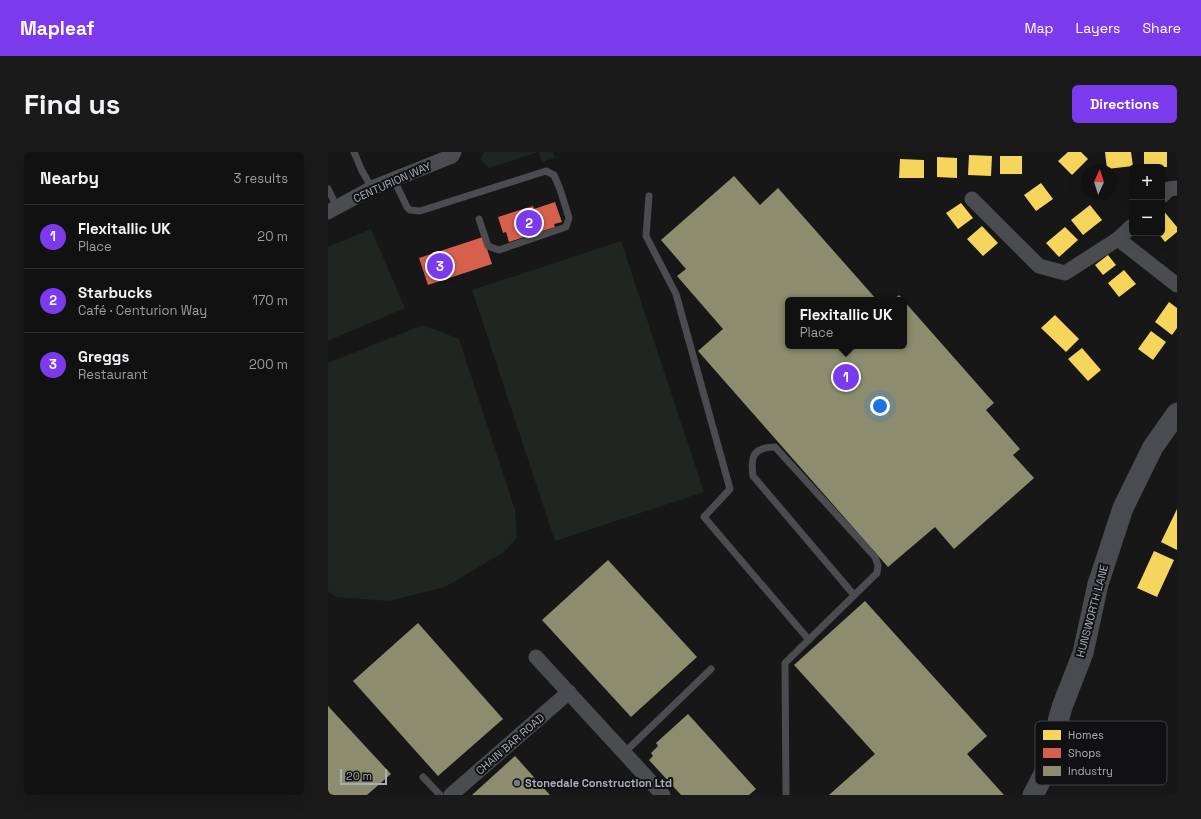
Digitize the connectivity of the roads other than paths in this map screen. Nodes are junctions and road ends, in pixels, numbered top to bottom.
1 (354, 152) edge
2 (454, 152) edge
3 (394, 180) junction
4 (372, 188) junction
5 (1177, 188) edge
6 (328, 190) edge
7 (1165, 193) edge
8 (648, 196) dead end
9 (972, 199) dead end
10 (332, 210) edge
11 (479, 219) dead end
12 (1129, 229) edge
13 (1118, 239) junction
14 (1177, 285) edge
15 (1177, 412) edge
16 (854, 595) junction
17 (809, 640) junction
18 (536, 657) dead end
19 (711, 669) dead end
20 (569, 692) junction
21 (1058, 721) edge
22 (624, 753) junction
23 (423, 777) dead end
24 (1038, 785) edge
25 (440, 795) edge
26 (451, 795) edge
27 (663, 795) edge
28 (786, 795) edge
29 (1033, 795) edge

1 - 4 lane
2 - 3 street, CENTURION WAY
3 - 4 street, CENTURION WAY
3 - 11 lane
4 - 10 street, CENTURION WAY
5 - 7 street
6 - 10 lane
8 - 17 lane
9 - 13 street
12 - 13 street
13 - 14 street
15 - 21 main road, HUNSWORTH LANE
16 - 16 lane
16 - 17 lane
17 - 28 lane
18 - 20 street
19 - 22 lane
20 - 22 street
20 - 26 street, CHAIN BAR ROAD
22 - 27 street
23 - 25 lane
24 - 29 main road, HUNSWORTH LANE

